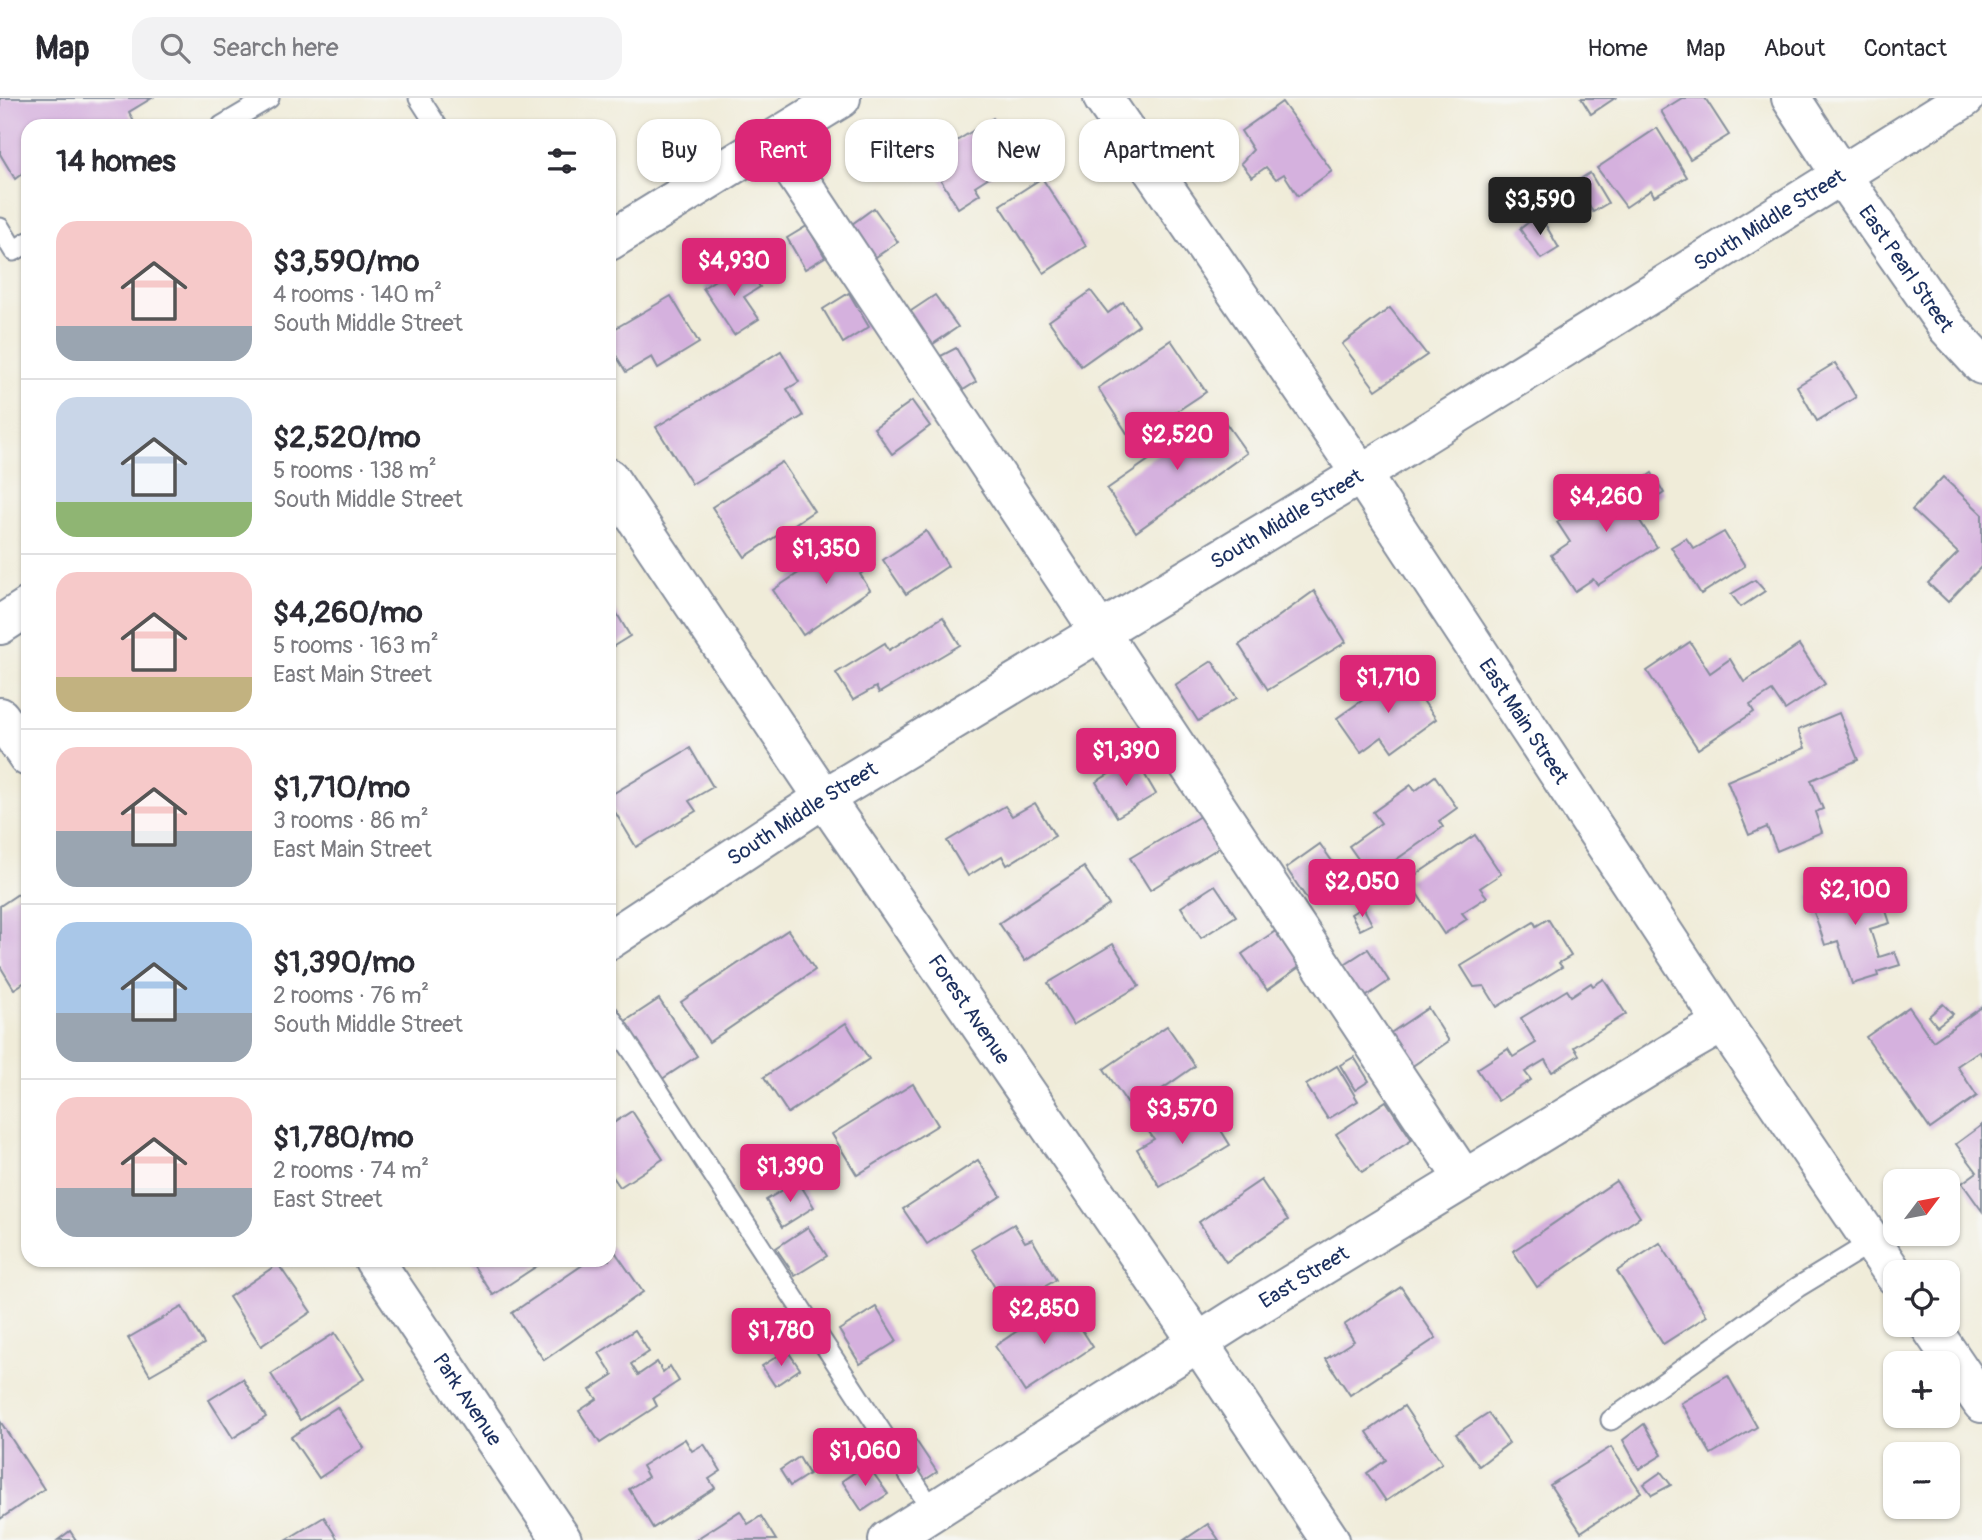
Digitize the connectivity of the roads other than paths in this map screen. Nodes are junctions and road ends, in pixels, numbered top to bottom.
1 (269, 98) edge
2 (419, 98) edge
3 (841, 98) edge
4 (1103, 98) edge
5 (1791, 98) edge
6 (1965, 98) edge
7 (234, 119) edge
8 (432, 119) edge
9 (807, 119) edge
10 (735, 163) edge
11 (1841, 175) junction
12 (801, 182) edge
13 (0, 228) edge
14 (616, 237) edge
15 (21, 246) edge
16 (1982, 365) edge
17 (1361, 474) junction
18 (616, 488) edge
19 (21, 612) edge
20 (0, 625) edge
21 (1099, 632) junction
22 (0, 717) edge
23 (21, 747) edge
24 (824, 798) junction
25 (616, 935) edge
26 (1723, 1023) junction
27 (616, 1026) edge
28 (1464, 1179) junction
29 (1872, 1242) junction
30 (1884, 1260) edge
31 (379, 1267) edge
32 (1937, 1337) edge
33 (1198, 1342) junction
34 (1982, 1403) edge
35 (1611, 1420) dead end
36 (933, 1511) junction
37 (562, 1540) edge
38 (888, 1540) edge
39 (1330, 1540) edge

1 - 7 lane
2 - 8 lane
3 - 9 street
4 - 17 street, East Main Street
5 - 11 street, East Pearl Street
6 - 11 street, South Middle Street
10 - 14 street
11 - 16 street, East Pearl Street
11 - 17 street, South Middle Street
12 - 21 street
13 - 15 lane
17 - 21 street, South Middle Street
17 - 26 street, East Main Street
18 - 24 street, Forest Avenue
19 - 20 street
21 - 24 street, South Middle Street
21 - 28 street
22 - 23 street
24 - 25 street, South Middle Street
24 - 33 street, Forest Avenue
26 - 28 street, East Street
26 - 29 street, East Main Street
27 - 36 lane
28 - 33 street, East Street
29 - 30 street, East Main Street
29 - 35 lane
31 - 37 street, Park Avenue
32 - 34 street
33 - 36 street, East Street
33 - 39 street, Forest Avenue
36 - 38 street, East Street

